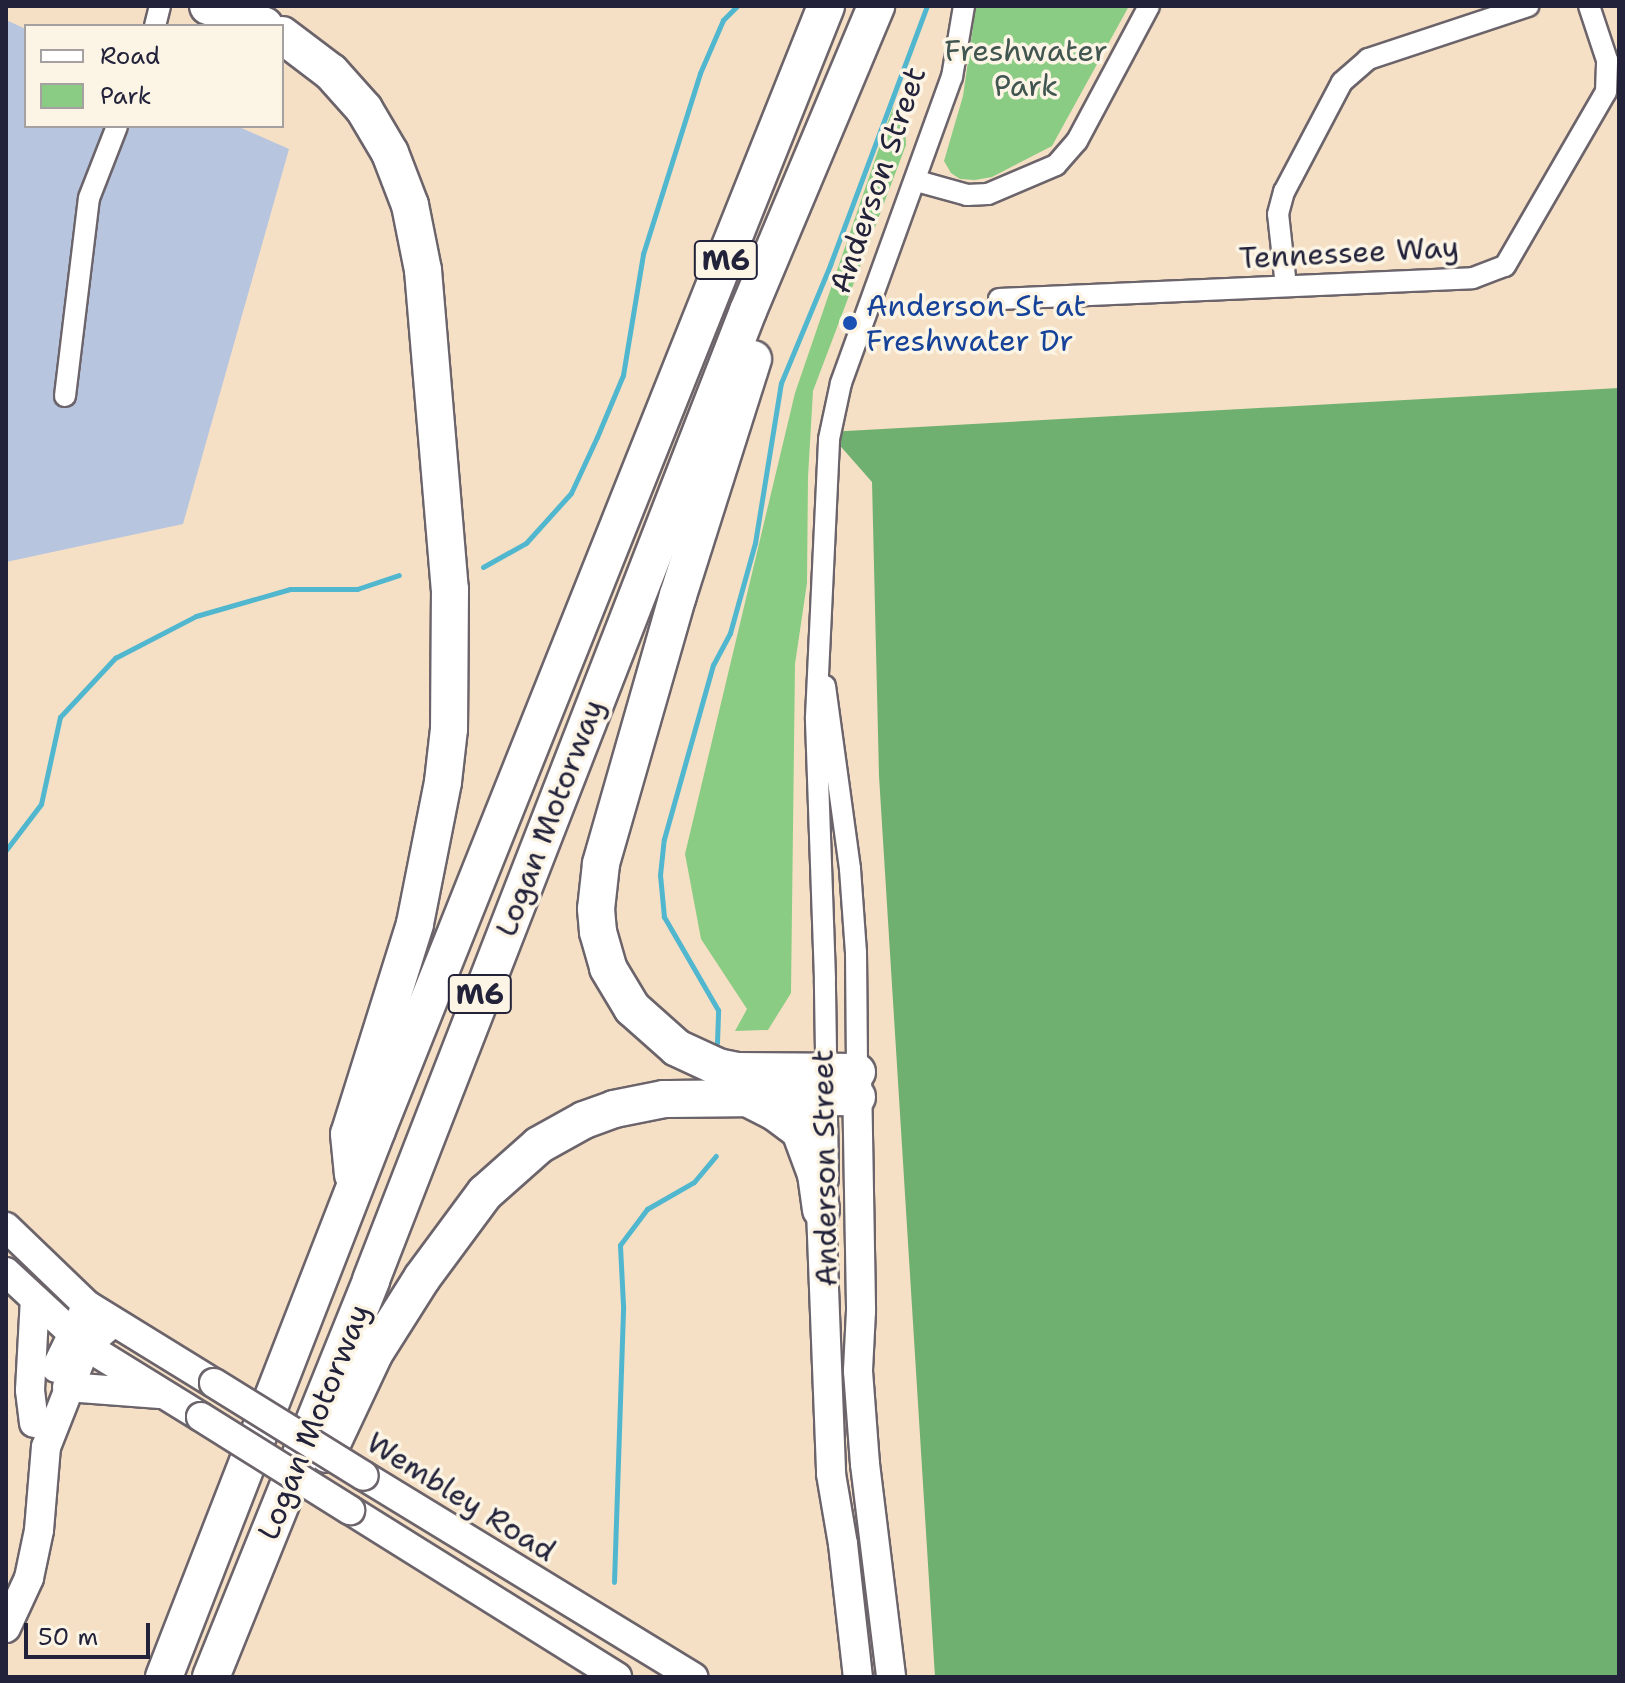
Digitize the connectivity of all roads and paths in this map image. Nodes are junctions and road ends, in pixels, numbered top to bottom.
1 (208, 6) edge
2 (826, 6) edge
3 (876, 6) edge
4 (964, 6) edge
5 (1149, 6) edge
6 (1528, 6) edge
7 (1589, 6) edge
8 (259, 24) edge
9 (284, 37) edge
10 (116, 128) edge
11 (917, 181) junction
12 (1286, 286) junction
13 (999, 299) dead end
14 (748, 311) junction
15 (65, 396) dead end
16 (820, 659) junction
17 (842, 1085) junction
18 (746, 1098) junction
19 (354, 1189) junction
20 (821, 1210) junction
21 (6, 1227) edge
22 (6, 1272) edge
23 (35, 1299) junction
24 (87, 1305) junction
25 (112, 1323) junction
26 (79, 1340) junction
27 (67, 1387) junction
28 (164, 1394) junction
29 (34, 1423) junction
30 (6, 1598) edge
31 (6, 1628) edge
32 (164, 1677) edge
33 (211, 1677) edge
34 (237, 1677) edge
35 (617, 1677) edge
36 (693, 1677) edge
37 (857, 1677) edge
38 (891, 1677) edge

1 - 8 highway
2 - 19 highway, Logan Motorway / M6
3 - 14 highway, Logan Motorway / M6
4 - 11 street, Anderson Street
5 - 11 street
6 - 12 street
7 - 12 street, Tennessee Way
9 - 19 highway
10 - 15 street
11 - 16 street, Anderson Street
12 - 13 street, Tennessee Way
14 - 17 highway
14 - 33 highway, Logan Motorway / M6
16 - 17 street, Anderson Street
16 - 17 street, Anderson Street
17 - 18 highway
17 - 20 street, Anderson Street
17 - 38 main road, Anderson Street
18 - 20 highway
18 - 34 highway
19 - 32 highway, Logan Motorway / M6
20 - 37 main road, Anderson Street
21 - 24 main road, Wembley Road
22 - 23 main road
23 - 26 main road
23 - 29 main road
24 - 25 main road, Wembley Road
24 - 26 main road
25 - 26 main road
25 - 36 main road, Wembley Road, bridge
26 - 27 main road
26 - 28 main road
26 - 29 main road
27 - 28 main road
27 - 31 main road
28 - 35 main road, bridge
29 - 30 main road

